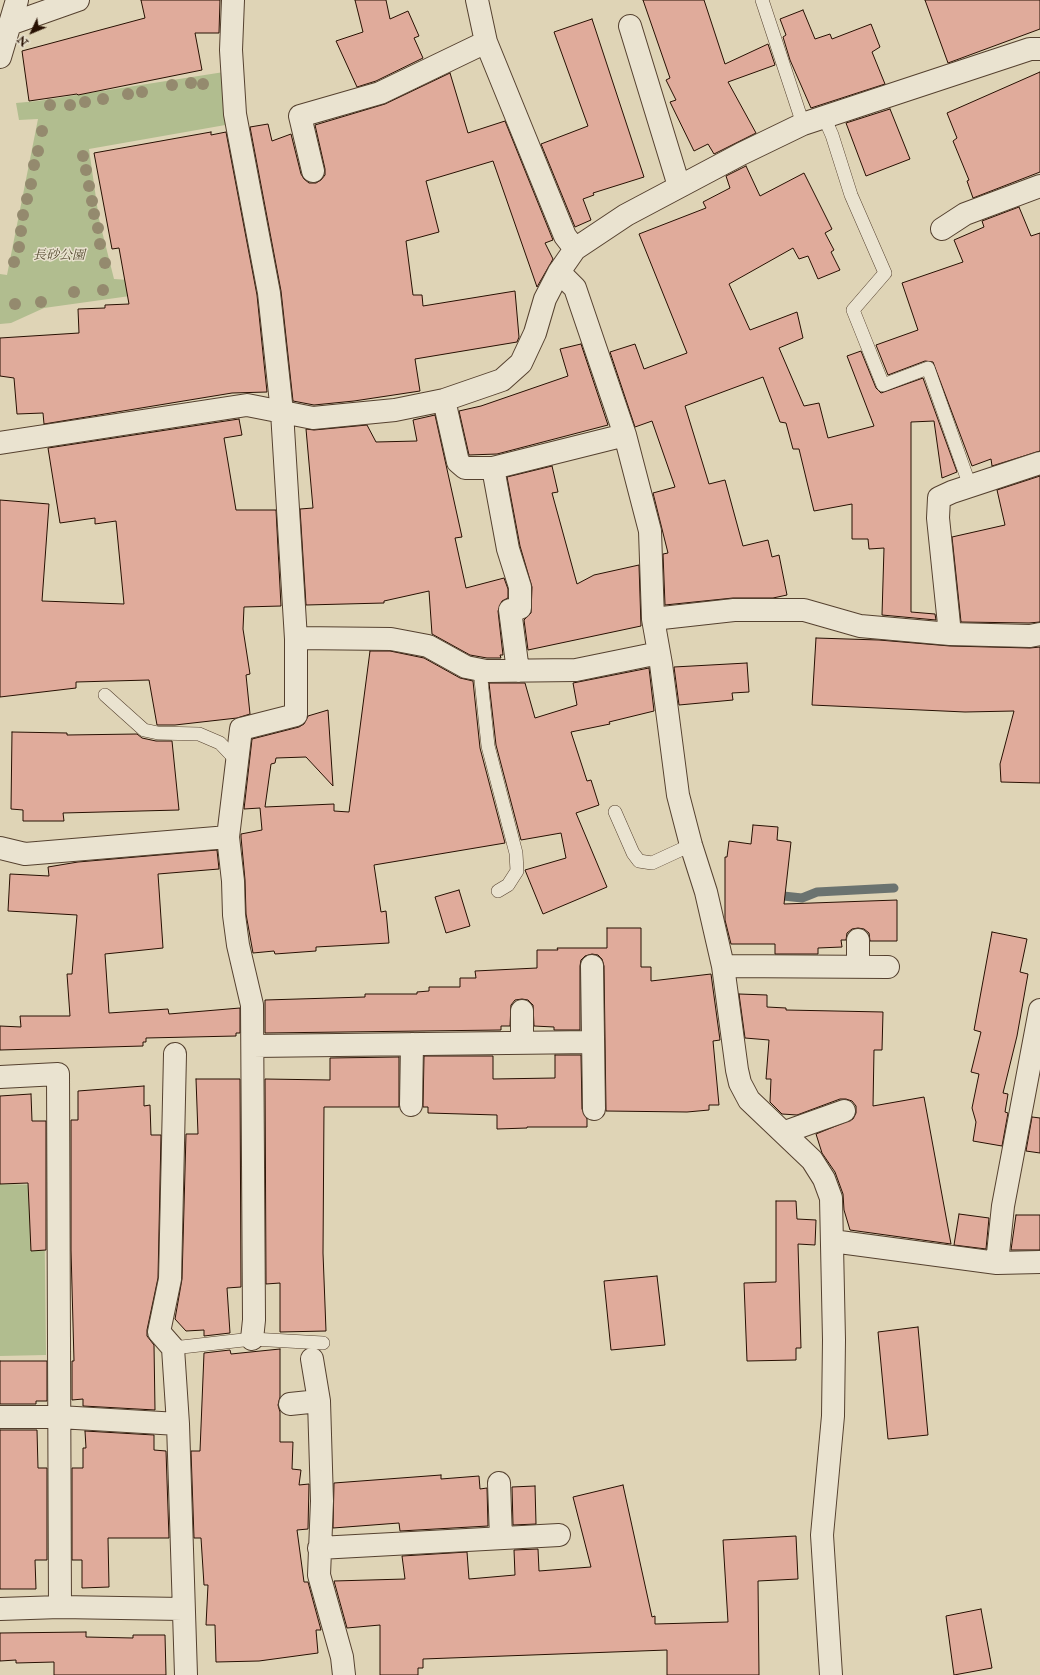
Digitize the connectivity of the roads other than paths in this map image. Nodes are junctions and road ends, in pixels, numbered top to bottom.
1 (17, 0) edge
2 (78, 0) edge
3 (233, 0) edge
4 (477, 0) edge
5 (762, 0) edge
6 (10, 24) junction
7 (630, 26) dead end
8 (486, 42) junction
9 (1040, 50) edge
10 (0, 57) edge
11 (824, 117) junction
12 (803, 124) junction
13 (313, 172) dead end
14 (679, 186) junction
15 (1040, 186) edge
16 (942, 229) dead end
17 (575, 249) junction
18 (559, 272) junction
19 (444, 400) junction
20 (282, 412) junction
21 (625, 435) junction
22 (0, 443) edge
23 (1040, 462) edge
24 (492, 468) junction
25 (970, 486) junction
26 (653, 619) junction
27 (950, 634) junction
28 (1040, 634) edge
29 (296, 638) junction
30 (659, 653) junction
31 (480, 670) junction
32 (518, 671) junction
33 (105, 695) dead end
34 (238, 762) junction
35 (615, 812) dead end
36 (228, 837) junction
37 (691, 845) junction
38 (0, 848) edge
39 (498, 891) dead end
40 (858, 940) dead end
41 (592, 966) dead end
42 (722, 966) junction
43 (858, 967) junction
44 (888, 967) dead end
45 (1040, 1010) edge
46 (522, 1011) dead end
47 (592, 1042) junction
48 (522, 1043) junction
49 (412, 1044) junction
50 (253, 1046) junction
51 (175, 1054) dead end
52 (0, 1077) edge
53 (411, 1105) dead end
54 (594, 1109) dead end
55 (844, 1111) dead end
56 (785, 1132) junction
57 (832, 1241) junction
58 (1040, 1262) edge
59 (997, 1263) junction
60 (252, 1339) junction
61 (173, 1348) junction
62 (317, 1351) joint
63 (319, 1401) junction
64 (290, 1404) dead end
65 (0, 1417) edge
66 (59, 1417) junction
67 (178, 1424) junction
68 (499, 1483) dead end
69 (559, 1535) dead end
70 (501, 1538) junction
71 (320, 1548) junction
72 (60, 1607) junction
73 (0, 1609) edge
74 (182, 1609) junction
75 (186, 1675) edge
76 (344, 1675) edge
77 (831, 1675) edge

1 - 6 street
2 - 6 street
3 - 20 street
4 - 8 street
5 - 12 lane
6 - 10 street
7 - 14 street
8 - 13 street
8 - 17 street
9 - 11 street
11 - 12 street
11 - 25 lane
12 - 14 street
14 - 17 street
15 - 16 street
17 - 18 street
18 - 19 street
18 - 21 street
19 - 20 street
19 - 24 street
20 - 22 street
20 - 29 street
21 - 24 street
21 - 26 street
23 - 25 street
24 - 32 street
25 - 27 street
26 - 27 street
26 - 30 street
27 - 28 street
29 - 31 street
29 - 34 street
30 - 32 street
30 - 37 street
31 - 32 street
31 - 39 lane
33 - 34 lane
34 - 36 street
35 - 37 lane
36 - 38 street
36 - 50 street
37 - 42 street
40 - 43 street
41 - 47 street
42 - 43 street
42 - 56 street
43 - 44 street
45 - 59 street
46 - 48 street
47 - 48 street
47 - 54 street
48 - 49 street
49 - 50 street
49 - 53 street
50 - 60 street
51 - 61 street
52 - 66 street
55 - 56 street
56 - 57 street
57 - 59 street
57 - 77 street
58 - 59 street
60 - 61 lane
60 - 62 lane
61 - 67 street
62 - 63 street
63 - 64 street
63 - 71 street
65 - 66 street
66 - 67 street
66 - 72 street
67 - 74 street
68 - 70 street
69 - 70 street
70 - 71 street
71 - 76 street
72 - 73 street
72 - 74 street
74 - 75 street

